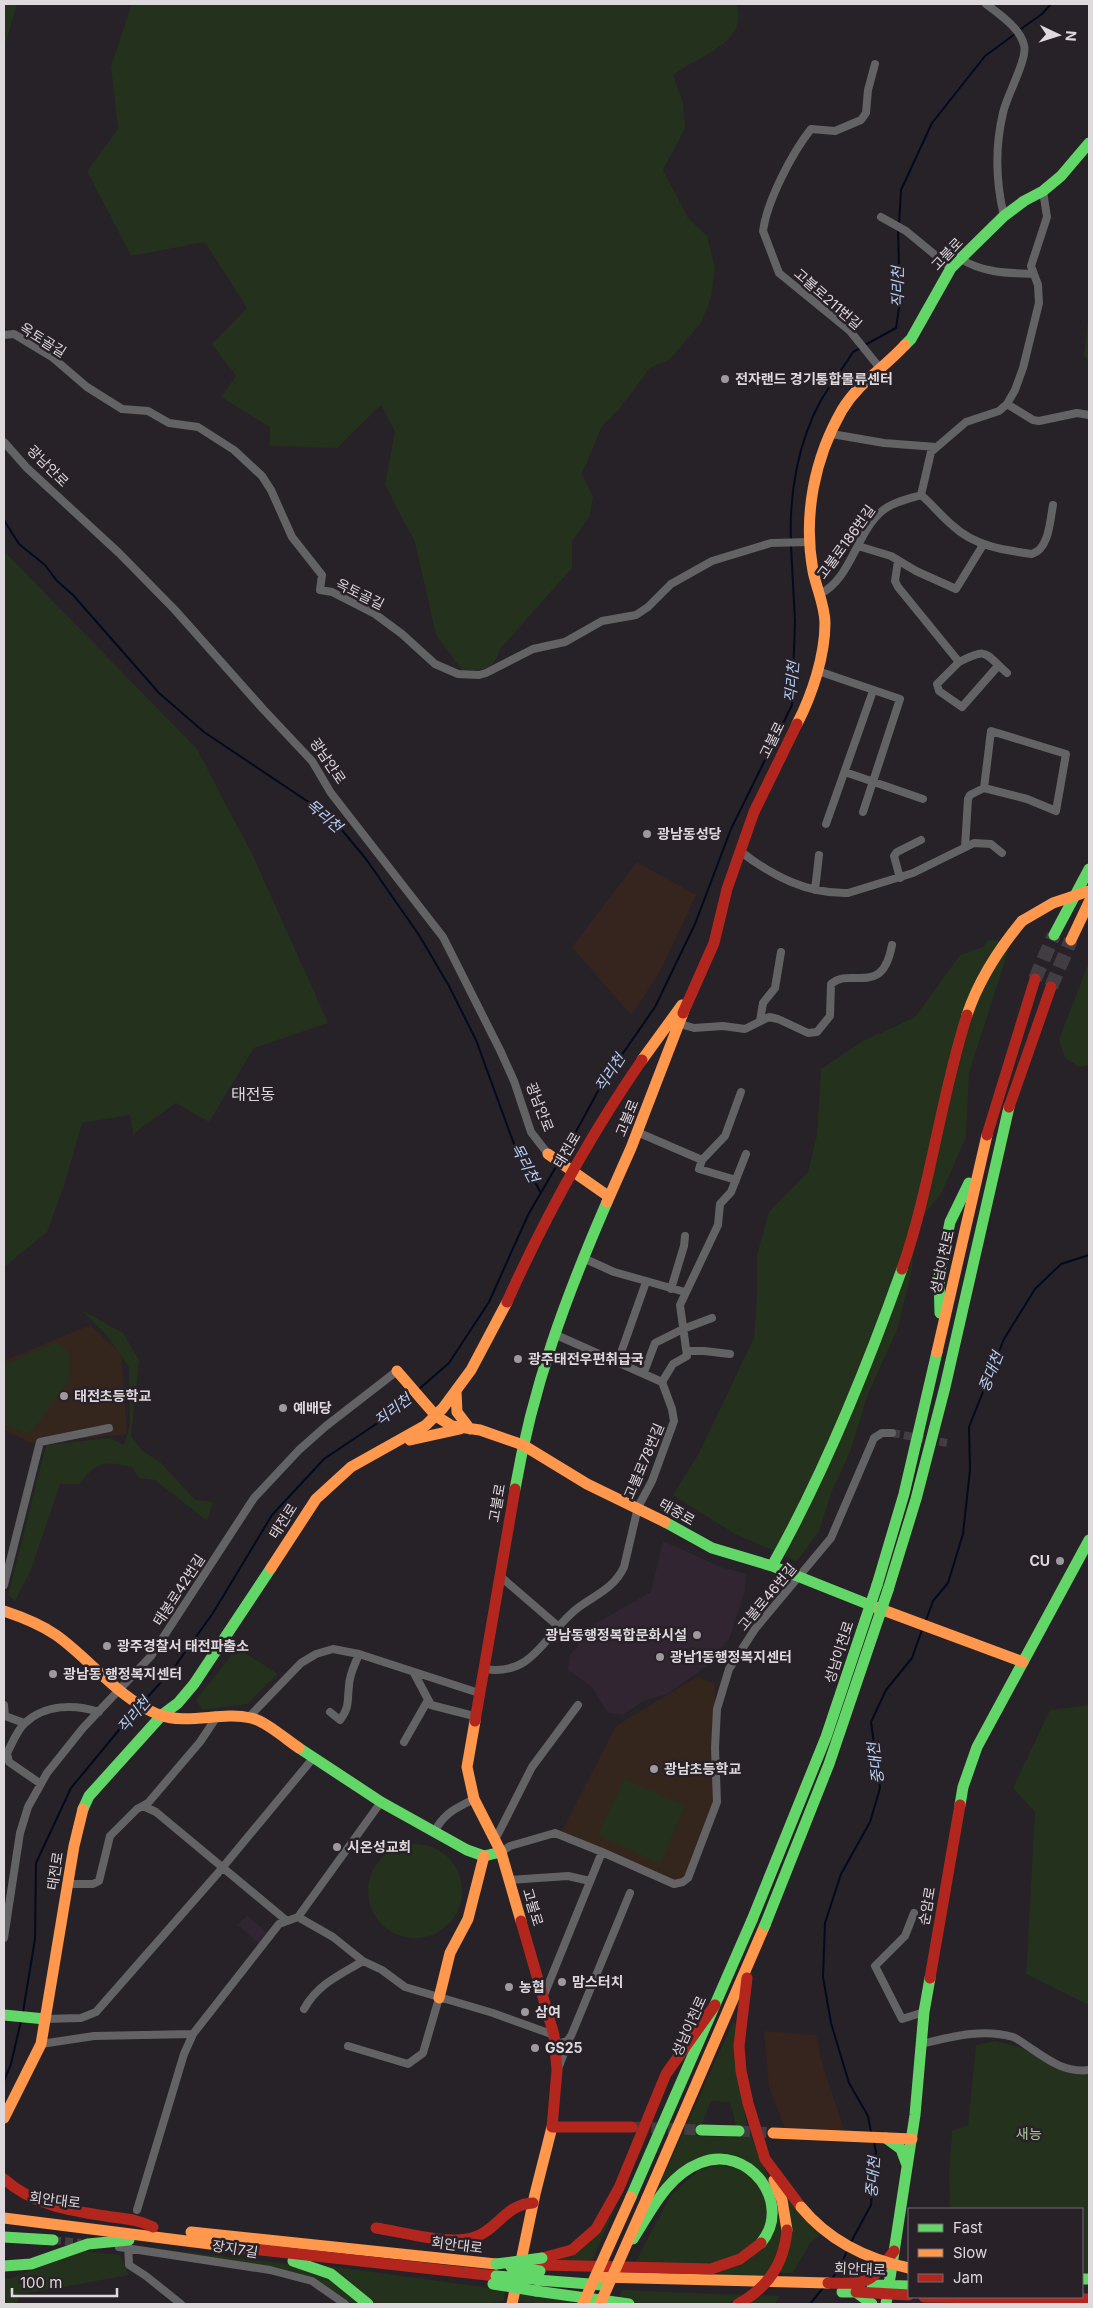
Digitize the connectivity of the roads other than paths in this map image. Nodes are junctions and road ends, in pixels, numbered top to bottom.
1 (986, 4) edge
2 (875, 64) dead end
3 (1089, 144) edge
4 (1043, 191) junction
5 (1004, 216) junction
6 (881, 217) dead end
7 (961, 259) junction
8 (952, 268) junction
9 (1033, 274) junction
10 (4, 335) edge
11 (879, 367) junction
12 (1007, 404) junction
13 (1089, 415) edge
14 (832, 434) junction
15 (4, 442) edge
16 (936, 447) junction
17 (921, 495) junction
18 (1053, 505) dead end
19 (804, 543) junction
20 (983, 545) junction
21 (858, 546) junction
22 (898, 561) junction
23 (820, 594) junction
24 (959, 662) junction
25 (998, 666) junction
26 (818, 671) junction
27 (1007, 673) dead end
28 (873, 691) junction
29 (845, 772) junction
30 (873, 782) junction
31 (984, 788) junction
32 (923, 799) dead end
33 (863, 812) dead end
34 (826, 824) dead end
35 (921, 840) dead end
36 (965, 847) junction
37 (740, 851) junction
38 (1002, 853) dead end
39 (819, 855) dead end
40 (1089, 869) edge
41 (900, 878) junction
42 (815, 890) junction
43 (1089, 891) edge
44 (1089, 902) edge
45 (1054, 935) tunnel mouth
46 (1071, 940) tunnel mouth
47 (892, 945) dead end
48 (781, 952) dead end
49 (1035, 979) tunnel mouth
50 (1051, 987) tunnel mouth
51 (689, 996) junction
52 (760, 1021) junction
53 (680, 1024) junction
54 (741, 1092) dead end
55 (991, 1118) junction
56 (637, 1132) junction
57 (548, 1154) joint
58 (746, 1154) dead end
59 (702, 1160) junction
60 (570, 1168) junction
61 (736, 1180) junction
62 (608, 1196) junction
63 (684, 1236) dead end
64 (583, 1258) junction
65 (646, 1282) junction
66 (671, 1288) junction
67 (685, 1292) junction
68 (712, 1318) dead end
69 (683, 1328) junction
70 (554, 1334) junction
71 (688, 1351) junction
72 (730, 1354) dead end
73 (618, 1361) junction
74 (644, 1372) junction
75 (400, 1375) joint
76 (931, 1378) junction
77 (662, 1382) junction
78 (456, 1389) junction
79 (436, 1416) junction
80 (109, 1428) dead end
81 (470, 1429) junction
82 (892, 1433) tunnel mouth
83 (394, 1444) junction
84 (523, 1445) junction
85 (638, 1507) junction
86 (1089, 1540) edge
87 (772, 1566) junction
88 (500, 1576) junction
89 (799, 1578) junction
90 (4, 1585) edge
91 (4, 1611) edge
92 (559, 1627) junction
93 (358, 1654) junction
94 (1023, 1662) junction
95 (485, 1669) junction
96 (414, 1673) junction
97 (122, 1693) junction
98 (479, 1693) junction
99 (428, 1700) junction
100 (4, 1705) edge
101 (578, 1705) dead end
102 (99, 1712) junction
103 (330, 1712) dead end
104 (159, 1714) junction
105 (474, 1716) junction
106 (249, 1717) junction
107 (216, 1718) junction
108 (24, 1723) junction
109 (404, 1742) dead end
110 (314, 1757) junction
111 (41, 1784) junction
112 (474, 1799) junction
113 (380, 1802) junction
114 (143, 1806) junction
115 (434, 1832) junction
116 (496, 1838) junction
117 (501, 1852) junction
118 (602, 1852) junction
119 (484, 1856) junction
120 (223, 1868) junction
121 (509, 1880) junction
122 (590, 1881) junction
123 (68, 1884) junction
124 (630, 1893) dead end
125 (914, 1913) dead end
126 (298, 1917) junction
127 (287, 1922) junction
128 (4, 1938) edge
129 (751, 1954) junction
130 (363, 1962) junction
131 (544, 1995) junction
132 (439, 1998) junction
133 (715, 2005) junction
134 (304, 2009) dead end
135 (924, 2012) junction
136 (4, 2015) edge
137 (43, 2018) junction
138 (193, 2034) junction
139 (571, 2036) junction
140 (555, 2039) junction
141 (41, 2044) junction
142 (921, 2044) junction
143 (348, 2046) dead end
144 (557, 2070) junction
145 (1089, 2070) edge
146 (916, 2115) junction
147 (4, 2118) edge
148 (552, 2127) junction
149 (632, 2127) tunnel mouth
150 (700, 2130) tunnel mouth
151 (739, 2132) tunnel mouth
152 (773, 2133) tunnel mouth
153 (886, 2138) junction
154 (912, 2139) junction
155 (765, 2159) junction
156 (908, 2170) junction
157 (4, 2179) edge
158 (652, 2201) junction
159 (533, 2203) junction
160 (4, 2208) edge
161 (137, 2210) dead end
162 (4, 2218) edge
163 (153, 2227) junction
164 (376, 2228) dead end
165 (614, 2234) junction
166 (161, 2236) junction
167 (4, 2237) edge
168 (53, 2240) tunnel mouth
169 (128, 2245) junction
170 (231, 2246) junction
171 (112, 2247) dead end
172 (894, 2255) junction
173 (4, 2266) edge
174 (908, 2268) edge
175 (539, 2273) junction
176 (495, 2275) junction
177 (908, 2278) edge
178 (908, 2286) edge
179 (858, 2288) junction
180 (887, 2294) edge
181 (908, 2296) edge
182 (922, 2298) edge
183 (1006, 2298) edge
184 (1089, 2299) edge
185 (513, 2302) edge
186 (181, 2304) edge
187 (345, 2304) edge
188 (368, 2304) edge
189 (576, 2304) edge
190 (584, 2304) edge
191 (600, 2304) edge
192 (629, 2304) edge
193 (738, 2304) edge
194 (872, 2304) edge
195 (909, 2304) edge

1 - 5 street
2 - 11 street, 고불로211번길
3 - 4 main road, 고불로
4 - 5 main road, 고불로
4 - 9 street
5 - 7 main road, 고불로
6 - 8 street
7 - 8 main road, 고불로
7 - 9 street
8 - 11 main road, 고불로
9 - 12 street
10 - 19 street, 옥토골길
11 - 14 main road, 고불로
12 - 13 street
12 - 16 street
14 - 16 street
14 - 19 main road, 고불로
15 - 57 street, 광남안로
16 - 17 street
17 - 20 street
17 - 21 street, 고불로186번길
18 - 20 street
19 - 23 main road, 고불로
20 - 22 street
21 - 22 street
21 - 23 street, 고불로186번길
22 - 24 street
23 - 26 main road, 고불로
24 - 25 street
24 - 25 street
25 - 27 street
26 - 28 street
26 - 37 main road, 고불로
28 - 29 street
28 - 30 street
29 - 30 street
29 - 34 street
30 - 32 street
30 - 33 street
31 - 31 street
31 - 36 street
35 - 41 street
36 - 38 street
36 - 41 street
37 - 42 street
37 - 51 main road, 고불로
39 - 42 street
40 - 45 main road
41 - 42 street
43 - 87 main road, bridge
44 - 46 main road
47 - 52 street
48 - 52 street
49 - 55 main road, 성남이천로
50 - 129 main road, 성남이천로, bridge
51 - 53 main road, 고불로
51 - 60 main road, 태전로
52 - 53 street
53 - 56 main road, 고불로
54 - 59 street
55 - 76 main road, 성남이천로
55 - 76 main road
56 - 59 street
56 - 62 main road, 고불로
57 - 60 main road
58 - 61 street
59 - 61 street
60 - 62 main road
60 - 78 main road, 태전로
61 - 67 street
62 - 64 main road, 고불로
63 - 66 street
64 - 65 street
64 - 70 main road, 고불로
65 - 66 street
65 - 73 street
66 - 67 street
67 - 69 street
68 - 69 street
69 - 71 street
69 - 74 street
70 - 73 street
70 - 84 main road, 고불로
71 - 72 street
71 - 77 street
73 - 74 street
74 - 77 street
75 - 79 main road
75 - 97 street, 태봉로42번길
76 - 133 main road, 성남이천로, bridge
77 - 85 street, 고불로78번길
78 - 79 main road, 태전로
78 - 81 main road
79 - 81 main road, 태중로
79 - 83 main road, 태전로
80 - 90 street
81 - 83 main road
81 - 84 main road, 태중로
82 - 89 street, 고불로46번길
83 - 104 main road, 태전로
84 - 85 main road, 태중로
84 - 88 main road, 고불로
85 - 87 main road, 태중로
85 - 92 street, 고불로78번길
86 - 94 main road, 순암로
87 - 89 main road, 태중로
88 - 92 street
88 - 95 main road, 고불로
89 - 94 main road, 태중로
89 - 118 street, 고불로46번길
91 - 97 main road
92 - 95 street, 고불로78번길
93 - 96 street
93 - 103 street
93 - 106 street
94 - 135 main road, 순암로
95 - 98 main road, 고불로
96 - 98 street
96 - 99 street
97 - 102 street, 태봉로42번길
97 - 104 main road
98 - 105 main road, 고불로
99 - 105 street
99 - 109 street
100 - 108 street
101 - 116 street
102 - 108 street
102 - 111 street, 태봉로42번길
104 - 107 main road
104 - 123 main road, 태전로
105 - 112 main road, 고불로
106 - 107 main road
106 - 110 main road
107 - 114 street
108 - 111 street
110 - 113 main road
110 - 120 street
111 - 128 street, 태봉로42번길
112 - 115 street
112 - 116 main road, 고불로
113 - 115 main road
113 - 126 street
114 - 120 street
114 - 123 street
115 - 119 main road
116 - 117 main road, 고불로
117 - 118 street, 고불로46번길
117 - 119 main road
117 - 121 main road, 고불로
118 - 122 street
119 - 132 main road
120 - 127 street
120 - 137 street
121 - 122 street
121 - 131 main road, 고불로
122 - 131 street
123 - 137 main road, 태전로
124 - 139 street
125 - 135 street
126 - 127 street
126 - 130 street
127 - 138 street
129 - 155 main road
129 - 158 main road, 성남이천로
130 - 132 street
130 - 134 street
131 - 140 main road, 고불로
132 - 140 street
132 - 143 street
133 - 165 main road, 성남이천로, bridge
133 - 175 main road
135 - 142 main road, 순암로
136 - 137 main road
137 - 141 main road, 태전로
138 - 141 street
138 - 161 street
139 - 140 street
139 - 144 street
140 - 144 main road, 고불로
141 - 147 main road, 태전로
142 - 145 street
142 - 146 main road, 순암로
144 - 148 main road, 고불로
146 - 153 main road
146 - 154 main road, 순암로
148 - 149 main road
148 - 159 main road, 고불로
150 - 151 main road
152 - 153 main road
153 - 154 main road
153 - 156 main road
154 - 156 main road, 순암로
155 - 174 main road, bridge
155 - 193 main road, bridge
156 - 172 main road, 순암로
157 - 163 main road
158 - 175 main road
158 - 191 main road, 성남이천로, bridge
159 - 164 main road
159 - 185 main road, 고불로
160 - 163 main road, 회안대로
162 - 166 main road, 회안대로
163 - 176 main road, 회안대로
165 - 189 main road, bridge
165 - 190 main road, 성남이천로, bridge
166 - 170 main road, 회안대로
166 - 173 main road
167 - 168 main road
169 - 171 street, 장지7길
169 - 186 street
169 - 187 street, 장지7길
170 - 176 main road, 회안대로
170 - 188 main road
172 - 177 main road
172 - 179 main road
172 - 180 main road, 순암로
175 - 176 main road, bridge
175 - 176 main road, bridge
175 - 179 main road, 회안대로
175 - 192 main road
178 - 180 main road, 회안대로
179 - 180 main road, 회안대로
179 - 194 main road
180 - 181 main road, 회안대로
182 - 195 main road
183 - 184 main road

